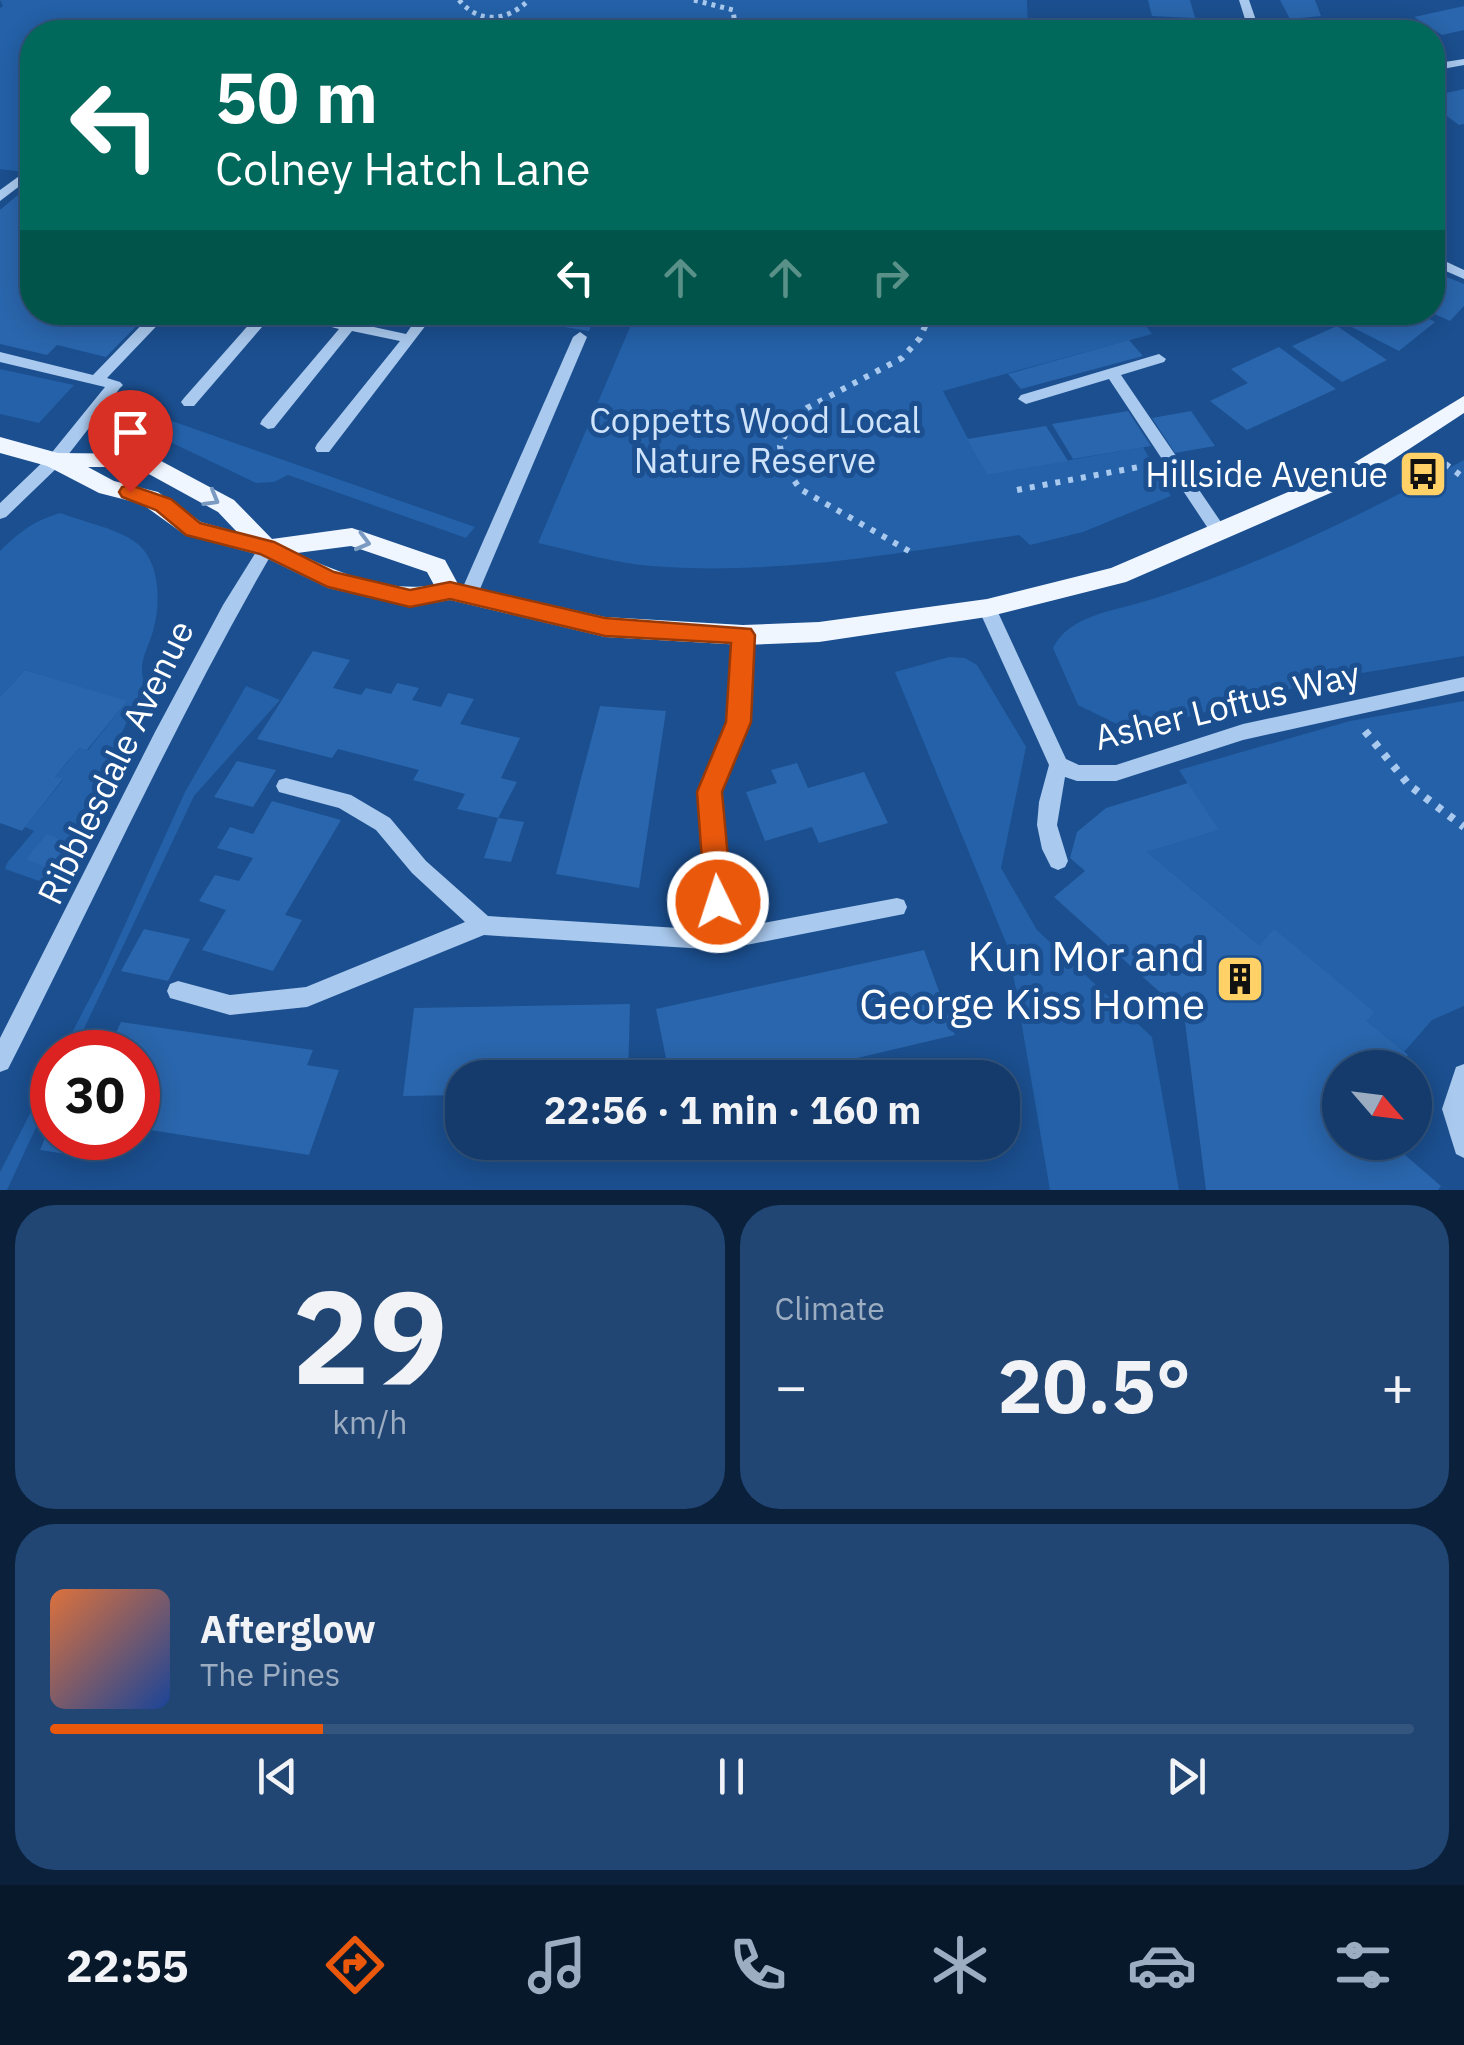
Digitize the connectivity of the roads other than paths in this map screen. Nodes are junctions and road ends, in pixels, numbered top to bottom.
1 (20, 180) edge
2 (0, 197) edge
3 (150, 325) edge
4 (257, 325) edge
5 (344, 325) edge
6 (420, 325) edge
7 (349, 326) junction
8 (580, 337) dead end
9 (410, 339) junction
10 (0, 357) edge
11 (1159, 359) dead end
12 (1112, 373) junction
13 (96, 380) junction
14 (1026, 399) dead end
15 (189, 402) dead end
16 (1464, 403) edge
17 (268, 424) dead end
18 (0, 445) edge
19 (323, 448) dead end
20 (56, 460) junction
21 (0, 513) edge
22 (1219, 532) junction
23 (266, 548) junction
24 (459, 593) junction
25 (987, 608) junction
26 (743, 635) junction
27 (1464, 684) edge
28 (1060, 765) junction
29 (286, 786) dead end
30 (1058, 862) dead end
31 (897, 907) dead end
32 (482, 925) junction
33 (721, 940) junction
34 (178, 991) dead end
35 (0, 1061) edge
36 (1464, 1076) edge
37 (1464, 1146) edge

1 - 2 street
3 - 13 street
4 - 15 street
5 - 7 street
6 - 9 street
7 - 9 street
7 - 17 street
8 - 24 street
9 - 19 street
10 - 13 street
11 - 12 street
12 - 14 street
12 - 22 street
13 - 20 street
16 - 22 main road
18 - 20 main road
20 - 21 street
20 - 23 main road
20 -> 23 main road
22 - 25 main road
23 - 24 main road
23 -> 24 main road
23 - 35 street, Ribblesdale Avenue
24 - 26 main road
25 - 26 main road
25 - 28 street, Asher Loftus Way
26 - 33 street
27 - 28 street, Asher Loftus Way
28 - 30 street
29 - 32 street
31 - 33 street
32 - 33 street
32 - 34 street
36 - 37 street

